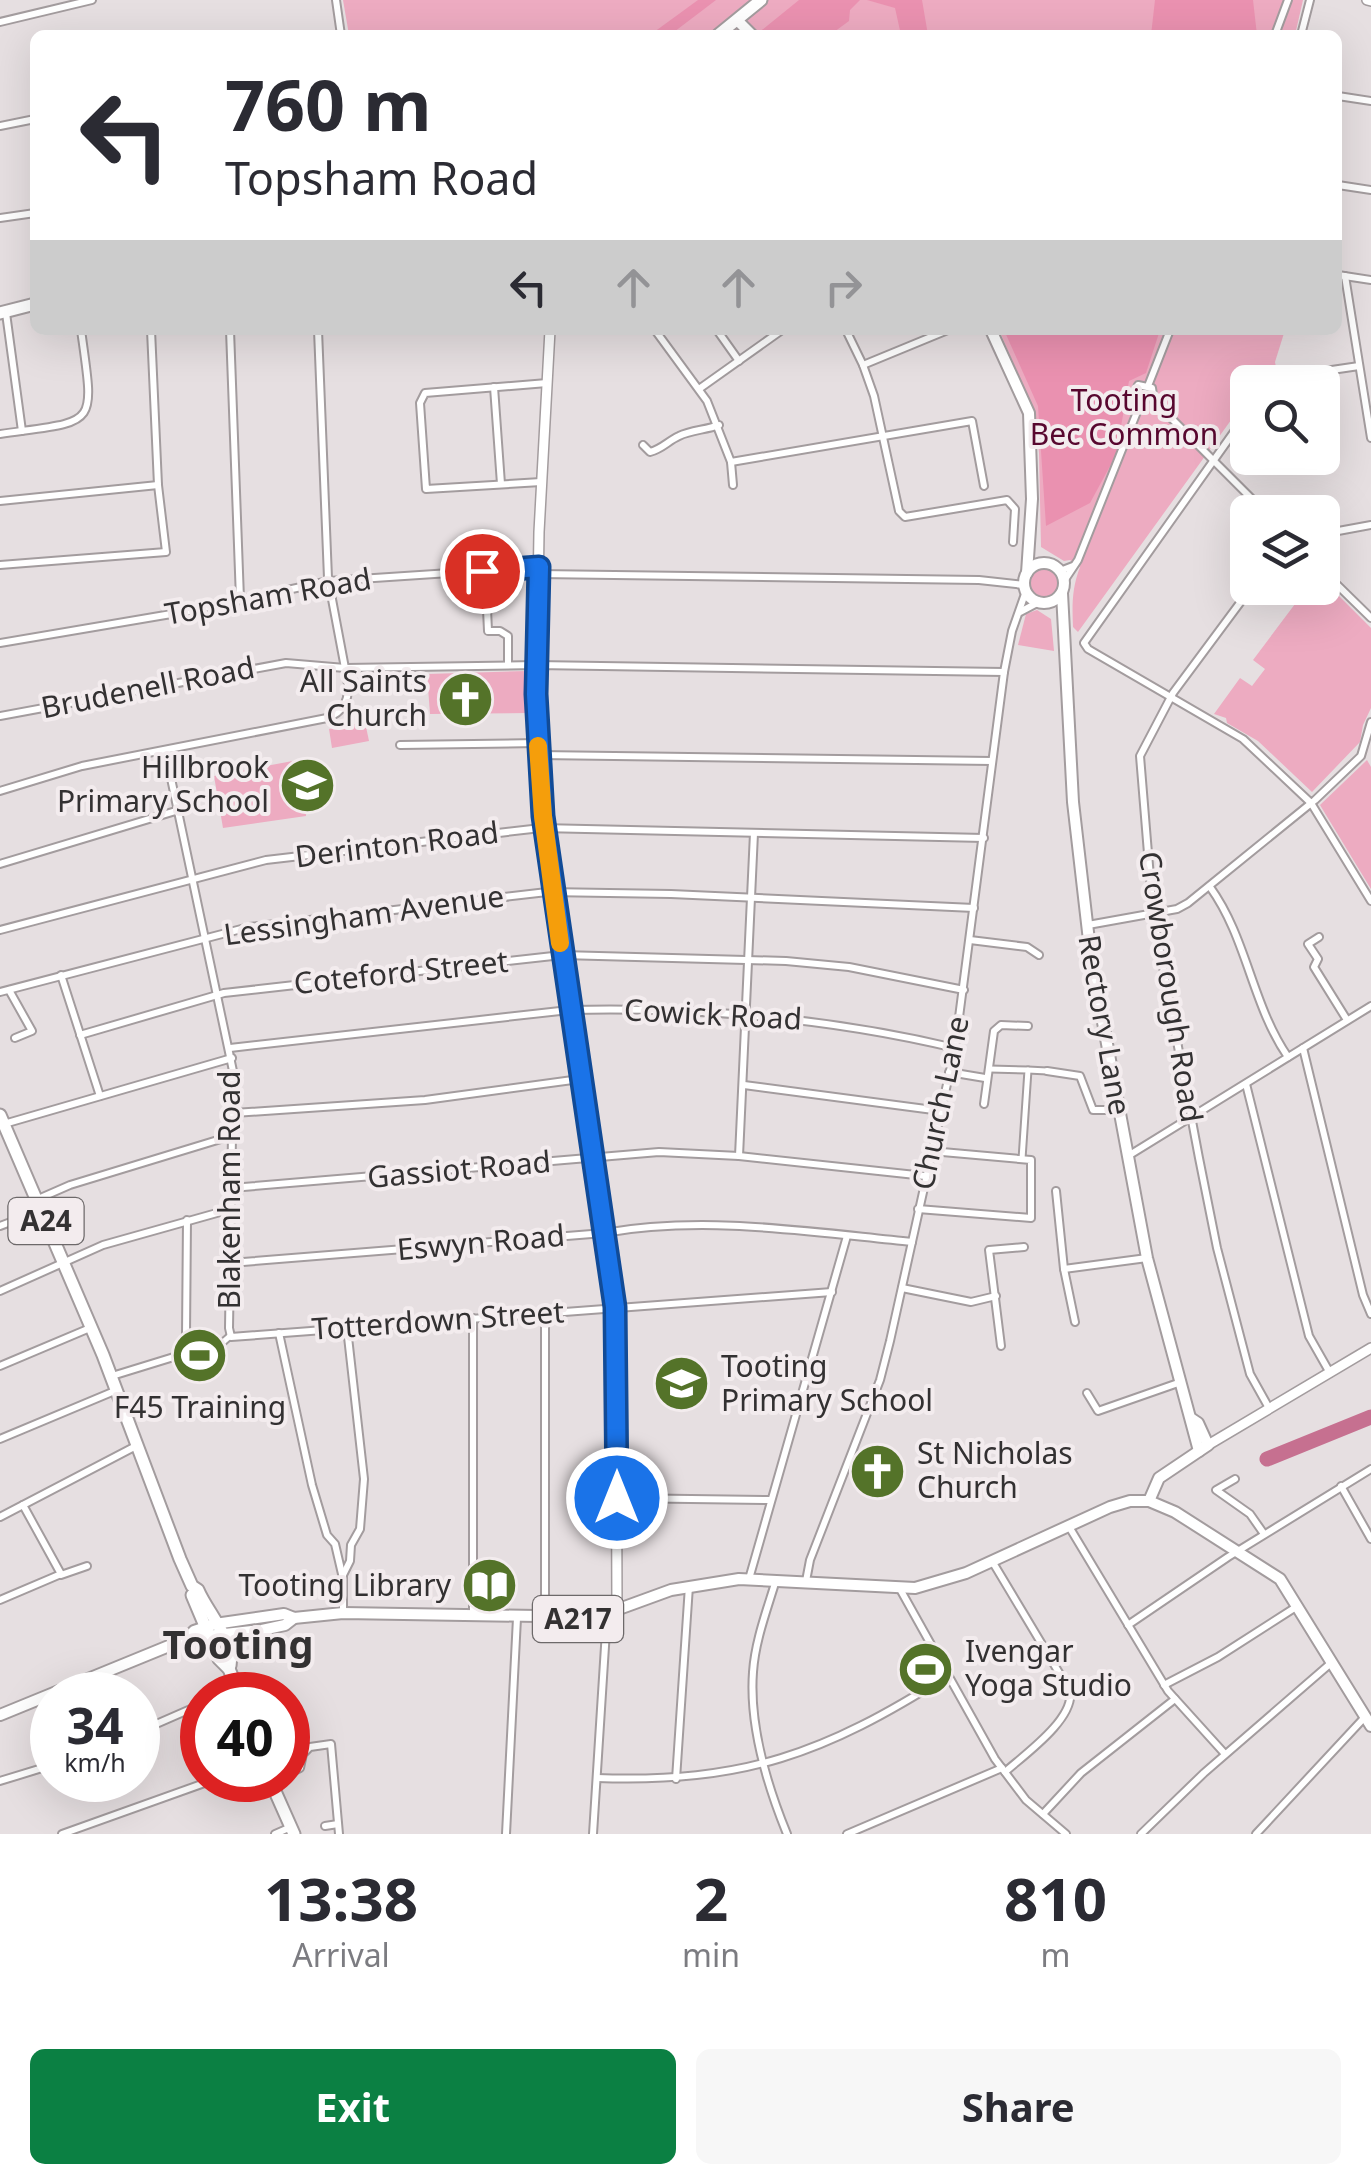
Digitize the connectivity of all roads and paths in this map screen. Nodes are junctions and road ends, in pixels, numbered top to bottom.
1 (92, 0) edge
2 (336, 0) edge
3 (761, 0) edge
4 (1288, 0) edge
5 (1310, 0) edge
6 (736, 20) junction
7 (0, 22) edge
8 (341, 30) edge
9 (724, 30) edge
10 (747, 30) edge
11 (1278, 30) edge
12 (1302, 30) edge
13 (1342, 97) edge
14 (1371, 102) edge
15 (30, 120) edge
16 (0, 126) edge
17 (1342, 185) edge
18 (1371, 190) edge
19 (30, 214) edge
20 (0, 218) edge
21 (1342, 275) edge
22 (1342, 280) edge
23 (1371, 280) edge
24 (30, 305) edge
25 (3, 312) edge
26 (82, 335) edge
27 (151, 335) edge
28 (230, 335) edge
29 (318, 335) edge
30 (550, 335) edge
31 (658, 335) edge
32 (721, 335) edge
33 (775, 335) edge
34 (848, 335) edge
35 (936, 335) edge
36 (994, 335) edge
37 (1168, 335) edge
38 (739, 361) junction
39 (863, 365) junction
40 (1358, 366) junction
41 (1340, 368) edge
42 (547, 383) junction
43 (1148, 386) junction
44 (494, 387) junction
45 (699, 389) junction
46 (1154, 401) junction
47 (1139, 407) junction
48 (719, 425) junction
49 (22, 431) junction
50 (0, 434) edge
51 (883, 437) junction
52 (1230, 437) edge
53 (1371, 438) edge
54 (643, 444) dead end
55 (1213, 460) junction
56 (732, 462) junction
57 (542, 482) junction
58 (501, 484) junction
59 (158, 485) junction
60 (732, 485) dead end
61 (984, 486) dead end
62 (1248, 495) edge
63 (0, 501) edge
64 (1371, 524) edge
65 (1340, 530) edge
66 (1013, 542) dead end
67 (1030, 554) junction
68 (1040, 563) junction
69 (0, 565) edge
70 (539, 571) junction
71 (1027, 573) junction
72 (329, 581) junction
73 (1062, 582) junction
74 (1025, 588) junction
75 (1340, 588) edge
76 (240, 600) junction
77 (1041, 603) junction
78 (1239, 605) edge
79 (487, 609) dead end
80 (1019, 612) junction
81 (1370, 617) edge
82 (1061, 623) junction
83 (0, 643) edge
84 (508, 665) junction
85 (531, 665) junction
86 (345, 668) junction
87 (1004, 672) junction
88 (1171, 698) junction
89 (0, 716) edge
90 (1371, 722) edge
91 (538, 743) junction
92 (400, 745) dead end
93 (165, 750) junction
94 (538, 755) junction
95 (992, 761) junction
96 (0, 791) edge
97 (1311, 803) junction
98 (179, 810) junction
99 (544, 828) junction
100 (754, 833) junction
101 (984, 838) junction
102 (0, 864) edge
103 (195, 881) junction
104 (1210, 886) junction
105 (553, 892) junction
106 (750, 897) junction
107 (1371, 901) edge
108 (974, 908) junction
109 (1153, 914) junction
110 (1087, 925) junction
111 (0, 930) edge
112 (206, 937) junction
113 (1319, 937) dead end
114 (970, 940) junction
115 (562, 955) junction
116 (1039, 955) dead end
117 (748, 960) junction
118 (61, 975) junction
119 (964, 990) junction
120 (4, 991) edge
121 (218, 994) junction
122 (1371, 1006) edge
123 (569, 1010) junction
124 (744, 1015) junction
125 (1347, 1020) junction
126 (1028, 1026) dead end
127 (80, 1036) junction
128 (15, 1038) dead end
129 (230, 1048) junction
130 (955, 1048) junction
131 (1302, 1048) junction
132 (1288, 1057) junction
133 (232, 1058) junction
134 (988, 1068) junction
135 (1028, 1070) junction
136 (1047, 1071) joint
137 (949, 1072) junction
138 (985, 1078) junction
139 (580, 1079) junction
140 (1246, 1084) junction
141 (744, 1086) junction
142 (100, 1096) junction
143 (984, 1104) dead end
144 (940, 1110) junction
145 (1118, 1110) junction
146 (234, 1113) junction
147 (1191, 1118) junction
148 (2, 1119) edge
149 (234, 1135) junction
150 (931, 1151) junction
151 (739, 1156) junction
152 (1127, 1156) junction
153 (592, 1159) junction
154 (1022, 1159) junction
155 (925, 1176) junction
156 (232, 1188) junction
157 (1056, 1191) dead end
158 (39, 1205) junction
159 (231, 1209) junction
160 (918, 1210) junction
161 (187, 1220) junction
162 (0, 1226) edge
163 (604, 1234) junction
164 (848, 1236) junction
165 (912, 1242) junction
166 (1024, 1247) dead end
167 (1147, 1258) junction
168 (64, 1262) junction
169 (230, 1263) junction
170 (1064, 1269) junction
171 (902, 1288) junction
172 (0, 1291) edge
173 (832, 1292) junction
174 (996, 1296) junction
175 (615, 1307) junction
176 (545, 1312) junction
177 (1371, 1314) edge
178 (473, 1318) junction
179 (1074, 1322) dead end
180 (91, 1328) junction
181 (347, 1328) junction
182 (279, 1333) junction
183 (230, 1336) junction
184 (1001, 1346) dead end
185 (1371, 1348) edge
186 (190, 1352) junction
187 (0, 1366) edge
188 (1330, 1373) junction
189 (112, 1376) junction
190 (1182, 1382) junction
191 (118, 1390) junction
192 (1087, 1393) dead end
193 (1270, 1409) junction
194 (0, 1439) edge
195 (138, 1445) junction
196 (1203, 1448) junction
197 (1371, 1469) edge
198 (1235, 1479) dead end
199 (1340, 1486) junction
200 (617, 1498) junction
201 (770, 1500) junction
202 (1149, 1501) junction
203 (23, 1504) junction
204 (0, 1517) edge
205 (1068, 1524) junction
206 (1264, 1534) junction
207 (1371, 1539) edge
208 (334, 1544) junction
209 (351, 1544) junction
210 (1237, 1551) junction
211 (992, 1560) junction
212 (87, 1566) dead end
213 (60, 1574) junction
214 (342, 1575) junction
215 (749, 1580) junction
216 (776, 1580) junction
217 (806, 1581) junction
218 (689, 1586) junction
219 (900, 1589) junction
220 (0, 1600) edge
221 (1298, 1606) junction
222 (342, 1613) junction
223 (612, 1614) junction
224 (473, 1616) junction
225 (516, 1618) junction
226 (544, 1619) junction
227 (1128, 1624) junction
228 (212, 1630) junction
229 (1331, 1663) junction
230 (230, 1672) edge
231 (948, 1676) junction
232 (1164, 1685) junction
233 (1174, 1699) junction
234 (0, 1716) edge
235 (1368, 1722) edge
236 (310, 1747) edge
237 (1225, 1754) junction
238 (764, 1765) junction
239 (1003, 1770) junction
240 (30, 1772) edge
241 (597, 1778) junction
242 (676, 1778) junction
243 (0, 1781) edge
244 (180, 1792) edge
245 (281, 1802) edge
246 (1043, 1814) junction
247 (338, 1824) junction
248 (325, 1826) dead end
249 (293, 1831) edge
250 (62, 1834) edge
251 (275, 1834) edge
252 (340, 1834) edge
253 (506, 1834) edge
254 (594, 1834) edge
255 (788, 1834) edge
256 (847, 1834) edge
257 (1066, 1834) edge
258 (1141, 1834) edge
259 (1256, 1834) edge

1 - 7 street
2 - 8 street
3 - 6 highway
4 - 11 street
5 - 12 street
6 - 9 highway
6 - 10 main road
13 - 14 street
15 - 16 street
17 - 18 street
19 - 20 street
21 - 23 street
22 - 40 street
24 - 25 highway
25 - 49 street
26 - 49 street
27 - 59 street
28 - 76 street
29 - 72 street
30 - 42 street
31 - 45 street
32 - 38 street
33 - 38 street
34 - 39 street
35 - 39 street
36 - 67 main road
37 - 43 street
38 - 45 street
39 - 51 street
40 - 41 street
40 - 53 street
42 - 44 street
42 - 57 street
43 - 46 street
43 - 47 street
44 - 58 street
44 - 58 street
45 - 48 street
46 - 47 street
46 - 55 street
47 - 73 street
48 - 54 street
48 - 56 street
49 - 50 street
51 - 56 street
51 - 61 street
51 - 66 street
52 - 55 street
55 - 62 street
55 - 88 street
56 - 60 street
57 - 58 street
57 - 70 street
59 - 63 street
59 - 69 street
64 - 65 street
67 - 68 main road
67 - 71 main road
68 - 71 main road
68 - 73 main road
70 - 72 street, Topsham Road
70 - 74 street, Topsham Road
70 - 85 street
71 - 74 main road
72 - 76 street, Topsham Road
72 - 86 street
73 - 77 main road
73 - 82 main road, Rectory Lane
74 - 77 main road
74 - 80 street, Church Lane
75 - 81 street
76 - 83 street, Topsham Road
77 - 80 street
77 - 82 main road
78 - 88 street, Crowborough Road
79 - 84 street
80 - 87 street, Church Lane
82 - 110 main road, Rectory Lane
84 - 85 street, Brudenell Road
84 - 86 street, Brudenell Road
85 - 87 street, Brudenell Road
85 - 91 street
86 - 89 street, Brudenell Road
86 - 93 street
87 - 95 street, Church Lane
88 - 97 street
88 - 109 street, Crowborough Road
90 - 97 street
91 - 92 street
91 - 94 street
93 - 96 street
93 - 98 street, Blakenham Road
94 - 95 street
94 - 99 street
95 - 101 street, Church Lane
97 - 104 street
97 - 107 street
98 - 102 street
98 - 103 street, Blakenham Road
99 - 100 street, Derinton Road
99 - 103 street, Derinton Road
99 - 105 street
100 - 101 street, Derinton Road
100 - 106 street
101 - 108 street, Church Lane
103 - 111 street, Derinton Road
103 - 112 street, Blakenham Road
104 - 109 street
104 - 132 street
105 - 106 street, Lessingham Avenue
105 - 112 street, Lessingham Avenue
105 - 115 street
106 - 108 street, Lessingham Avenue
106 - 117 street
108 - 114 street, Church Lane
109 - 110 street
109 - 147 street, Crowborough Road
110 - 145 main road, Rectory Lane
112 - 118 street, Lessingham Avenue
112 - 121 street, Blakenham Road
113 - 125 street
114 - 116 street
114 - 119 street, Church Lane
115 - 117 street, Coteford Street
115 - 121 street, Coteford Street
115 - 123 street
117 - 119 street, Coteford Street
117 - 124 street
118 - 120 street, Lessingham Avenue
118 - 127 street
119 - 130 street, Church Lane
120 - 128 street
121 - 127 street, Coteford Street
121 - 129 street, Blakenham Road
122 - 125 street
123 - 124 street, Cowick Road
123 - 129 street, Cowick Road
123 - 139 street
124 - 130 street, Cowick Road
124 - 141 street
125 - 131 street
126 - 134 street
127 - 142 street
129 - 133 street, Blakenham Road
130 - 137 street, Church Lane
131 - 132 street
131 - 177 street
132 - 140 street
133 - 142 street
133 - 146 street, Blakenham Road
134 - 135 street
134 - 138 street
135 - 136 street
135 - 154 street
136 - 145 street
137 - 138 street
137 - 144 street, Church Lane
138 - 143 street
139 - 146 street
139 - 153 street
140 - 147 street
140 - 188 street
141 - 144 street
141 - 151 street
142 - 148 street
144 - 150 street, Church Lane
145 - 152 main road, Rectory Lane
146 - 149 street, Blakenham Road
147 - 152 street
147 - 193 street, Crowborough Road
148 - 158 highway, A24
149 - 156 street, Blakenham Road
149 - 158 street
150 - 154 street
150 - 155 street, Church Lane
151 - 153 street, Gassiot Road
151 - 155 street, Gassiot Road
152 - 167 main road, Rectory Lane
153 - 156 street, Gassiot Road
153 - 163 street
154 - 160 street
155 - 160 street, Church Lane
156 - 159 street, Blakenham Road
157 - 170 street
158 - 162 street
158 - 168 highway, A24
159 - 161 street
159 - 169 street, Blakenham Road
160 - 165 street, Church Lane
161 - 168 street
161 - 186 street
163 - 164 street, Eswyn Road
163 - 169 street, Eswyn Road
163 - 175 street
164 - 165 street, Eswyn Road
164 - 173 street
165 - 171 street, Church Lane
166 - 174 street
167 - 170 street
167 - 190 main road, Rectory Lane
168 - 172 street
168 - 180 highway, A24
169 - 183 street, Blakenham Road
170 - 179 street
171 - 174 street
171 - 217 street, Church Lane
173 - 175 street, Totterdown Street
173 - 201 street
174 - 184 street
175 - 176 street, Totterdown Street
175 - 200 street
176 - 178 street, Totterdown Street
176 - 226 street
178 - 181 street, Totterdown Street
178 - 224 street
180 - 187 street
180 - 189 highway, A24
181 - 182 street, Totterdown Street
181 - 209 street
182 - 183 street, Totterdown Street
182 - 208 street
183 - 186 street, Totterdown Street
185 - 188 street
186 - 189 street, Totterdown Street
188 - 193 street
189 - 191 highway, A24
190 - 192 street
190 - 196 main road, Rectory Lane
191 - 194 street
191 - 195 highway, A24
193 - 196 street
195 - 203 street
195 - 228 highway, A24
196 - 202 main road
197 - 199 street
198 - 206 street
199 - 206 street
199 - 207 street
200 - 201 street
200 - 223 street
201 - 215 street
202 - 205 main road, A217
202 - 210 main road
203 - 204 street
203 - 213 street
205 - 211 main road, A217
205 - 227 street
206 - 210 street
208 - 209 street
208 - 214 street
209 - 214 street
210 - 221 main road
210 - 227 street
211 - 219 main road, A217
211 - 239 street
212 - 213 street
213 - 220 street
214 - 222 street
215 - 216 main road, A217
215 - 218 main road, A217
216 - 217 main road, A217
216 - 238 street
217 - 219 main road, A217
218 - 223 main road, A217
218 - 242 street
219 - 231 street
221 - 229 main road
221 - 232 street
222 - 224 main road, A217
222 - 228 main road, A217
223 - 226 main road, A217
223 - 241 street
224 - 225 main road, A217
225 - 226 main road, A217
225 - 253 street
227 - 232 street
228 - 230 highway, A24
228 - 234 main road, A217
229 - 235 main road
229 - 237 street
231 - 238 street
231 - 239 street
232 - 233 street
233 - 237 street
233 - 246 street
235 - 259 street
236 - 247 street
237 - 258 street
238 - 242 street
238 - 255 street
239 - 246 street
239 - 256 street
240 - 243 street
241 - 242 street
241 - 254 street
244 - 250 street
245 - 249 highway
246 - 257 street
247 - 248 street
247 - 252 street
249 - 251 street

